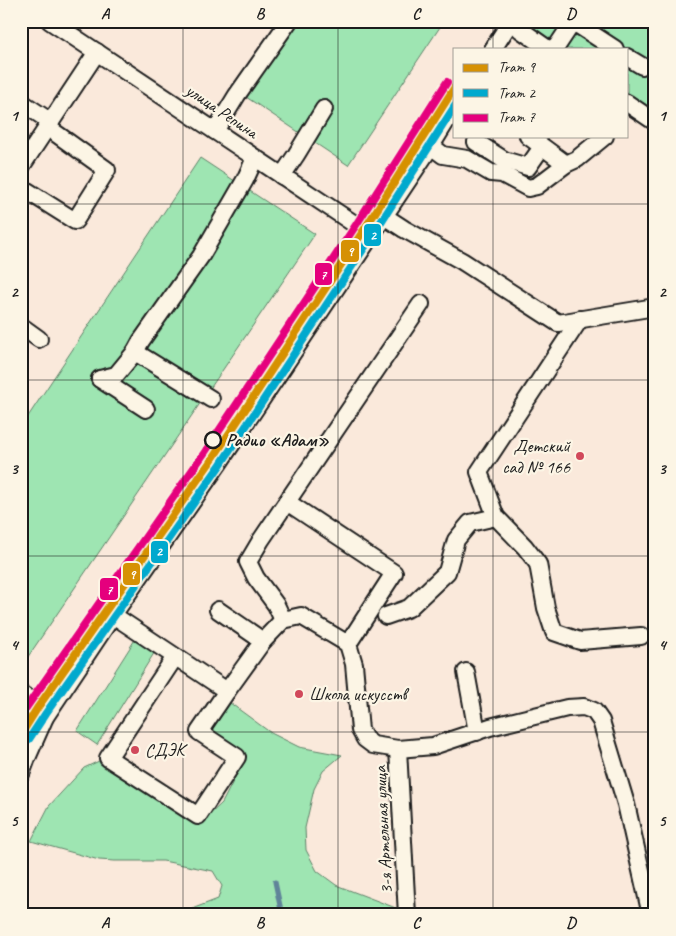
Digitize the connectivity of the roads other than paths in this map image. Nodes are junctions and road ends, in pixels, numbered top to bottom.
1 (50, 21) edge
2 (289, 21) edge
3 (511, 21) edge
4 (573, 21) edge
5 (494, 48) edge
6 (547, 48) edge
7 (556, 48) edge
8 (614, 48) edge
9 (97, 52) junction
10 (628, 58) edge
11 (642, 66) dead end
12 (21, 102) edge
13 (629, 107) edge
14 (324, 109) dead end
15 (453, 110) edge
16 (655, 122) edge
17 (49, 125) junction
18 (215, 131) junction
19 (531, 138) edge
20 (602, 138) edge
21 (476, 142) dead end
22 (431, 146) junction
23 (542, 147) junction
24 (255, 158) junction
25 (566, 164) junction
26 (21, 167) edge
27 (282, 176) junction
28 (21, 187) edge
29 (384, 216) junction
30 (371, 235) junction
31 (421, 304) dead end
32 (655, 306) edge
33 (580, 319) junction
34 (21, 326) edge
35 (39, 339) dead end
36 (135, 352) junction
37 (210, 399) dead end
38 (146, 409) dead end
39 (287, 502) junction
40 (496, 517) junction
41 (218, 610) dead end
42 (113, 615) junction
43 (386, 616) dead end
44 (283, 620) junction
45 (641, 636) dead end
46 (263, 641) junction
47 (348, 644) junction
48 (175, 657) junction
49 (466, 672) dead end
50 (227, 692) junction
51 (21, 694) edge
52 (45, 717) junction
53 (477, 732) junction
54 (398, 749) junction
55 (21, 774) edge
56 (407, 911) edge
57 (651, 915) edge

1 - 9 street, улица Репина
2 - 18 street
3 - 5 street
3 - 6 street
4 - 7 street
4 - 8 street
9 - 17 street
9 - 18 street, улица Репина
10 - 11 street
12 - 17 street
13 - 16 street
14 - 27 street
15 - 22 street
17 - 26 street
17 - 28 street
18 - 24 street, улица Репина
19 - 23 street
20 - 25 street
21 - 23 street
22 - 25 street
22 - 29 street
23 - 25 street
24 - 27 street, улица Репина
24 - 36 street
27 - 30 street, улица Репина
29 - 30 street
29 - 33 street
30 - 42 street
31 - 39 street
32 - 33 street
33 - 40 street
34 - 35 street
36 - 37 street
36 - 38 street
39 - 44 street
39 - 47 street
40 - 43 street
40 - 45 street
41 - 46 street
42 - 48 street
42 - 52 street
44 - 46 street
44 - 47 street
46 - 50 street
47 - 54 street
48 - 50 street
48 - 50 street
49 - 53 street
51 - 52 street
52 - 55 street
53 - 54 street
53 - 57 street
54 - 56 street, 3-я Артельная улица

